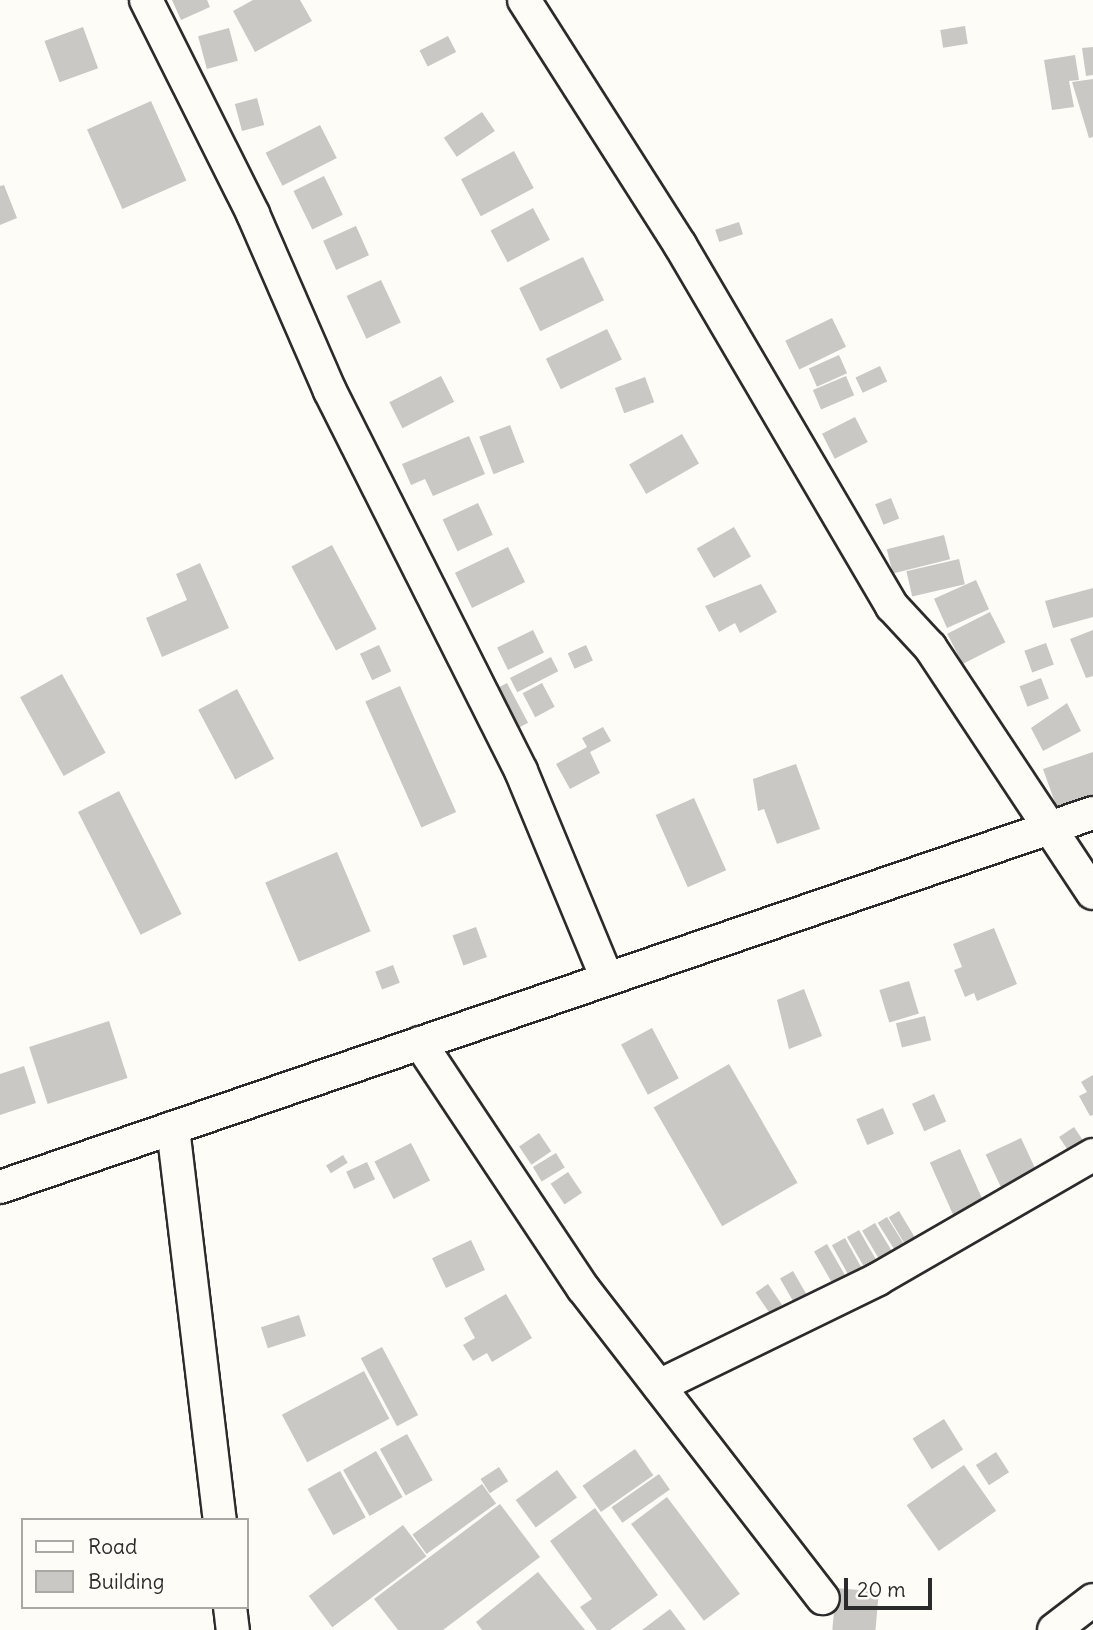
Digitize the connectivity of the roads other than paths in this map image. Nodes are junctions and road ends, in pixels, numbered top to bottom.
1 (146, 0) edge
2 (524, 0) edge
3 (1093, 813) edge
4 (1049, 828) junction
5 (1093, 893) edge
6 (607, 979) junction
7 (420, 1043) junction
8 (173, 1128) junction
9 (1093, 1155) edge
10 (0, 1187) edge
11 (659, 1386) junction
12 (220, 1518) edge
13 (823, 1598) dead end
14 (1093, 1600) edge
15 (230, 1609) edge
16 (233, 1630) edge
17 (1054, 1630) edge

1 - 6 street
2 - 4 street
3 - 4 street
4 - 5 street
4 - 6 street
6 - 7 street
7 - 8 street
7 - 11 street
8 - 10 street
8 - 12 street
9 - 11 street
11 - 13 street
14 - 17 street
15 - 16 street

